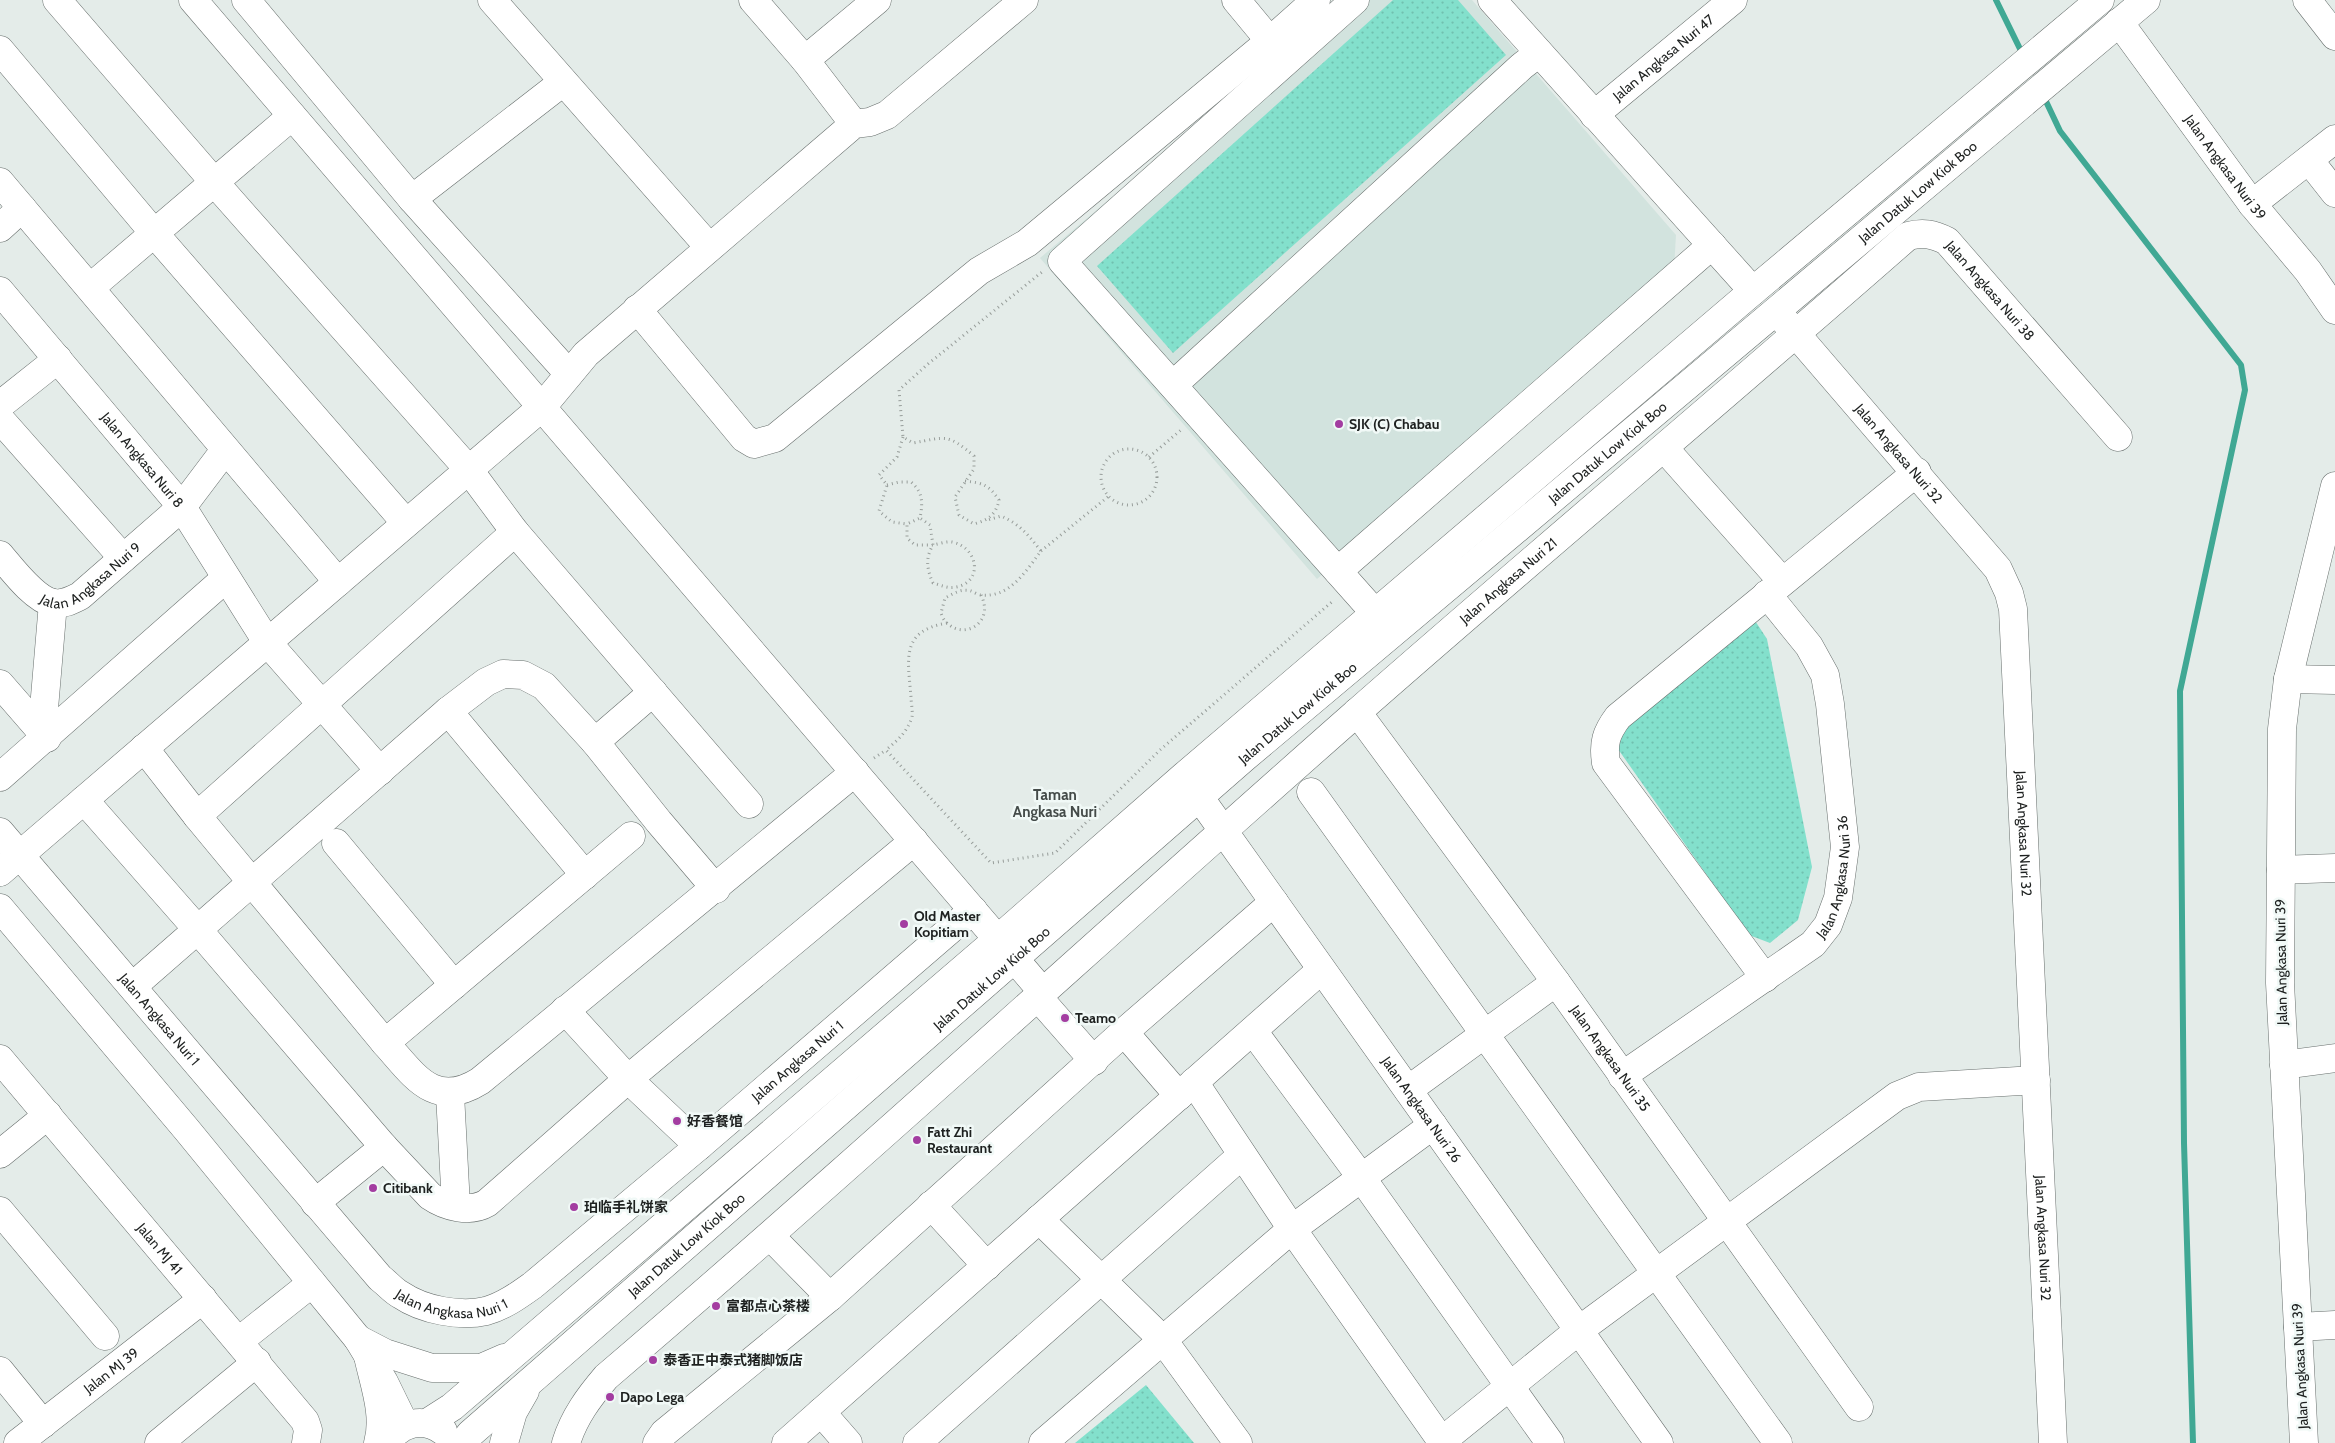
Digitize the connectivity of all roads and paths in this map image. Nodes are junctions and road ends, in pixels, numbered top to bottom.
1 (57, 0) edge
2 (193, 0) edge
3 (246, 0) edge
4 (492, 0) edge
5 (753, 0) edge
6 (877, 0) edge
7 (1024, 0) edge
8 (1236, 0) edge
9 (1316, 0) edge
10 (1355, 0) edge
11 (1492, 0) edge
12 (1732, 0) edge
13 (2100, 0) edge
14 (2146, 0) edge
15 (2307, 0) edge
16 (2119, 22) junction
17 (2335, 36) edge
18 (1270, 41) junction
19 (0, 50) edge
20 (1539, 53) junction
21 (805, 60) junction
22 (563, 82) junction
23 (1594, 115) junction
24 (292, 116) junction
25 (854, 124) junction
26 (2335, 139) edge
27 (2309, 160) junction
28 (0, 182) edge
29 (214, 183) junction
30 (2335, 194) edge
31 (412, 199) junction
32 (2252, 204) junction
33 (22, 208) junction
34 (0, 228) edge
35 (154, 233) junction
36 (1712, 245) junction
37 (709, 247) junction
38 (1062, 261) junction
39 (91, 287) junction
40 (0, 291) edge
41 (1753, 291) junction
42 (636, 309) junction
43 (1775, 310) junction
44 (2335, 310) edge
45 (1796, 334) junction
46 (58, 360) junction
47 (569, 374) junction
48 (1172, 385) junction
49 (0, 405) edge
50 (542, 407) junction
51 (0, 419) edge
52 (1186, 425) dead end
53 (904, 437) junction
54 (2118, 437) dead end
55 (1664, 448) junction
56 (225, 450) junction
57 (1149, 457) junction
58 (468, 470) junction
59 (1917, 472) junction
60 (964, 481) junction
61 (886, 485) junction
62 (2335, 486) edge
63 (1109, 496) junction
64 (182, 507) junction
65 (920, 518) junction
66 (987, 520) junction
67 (406, 524) junction
68 (907, 524) junction
69 (515, 532) junction
70 (933, 545) junction
71 (1042, 552) junction
72 (0, 555) edge
73 (123, 558) junction
74 (1338, 570) junction
75 (226, 578) junction
76 (338, 582) junction
77 (1775, 587) junction
78 (959, 589) junction
79 (981, 595) junction
80 (1335, 599) dead end
81 (53, 603) junction
82 (1384, 623) junction
83 (947, 624) junction
84 (267, 642) junction
85 (2288, 679) junction
86 (2335, 680) edge
87 (0, 684) edge
88 (653, 692) junction
89 (322, 704) junction
90 (448, 711) junction
91 (1357, 712) junction
92 (44, 735) junction
93 (595, 742) junction
94 (144, 748) junction
95 (380, 771) junction
96 (855, 772) junction
97 (0, 777) edge
98 (1192, 787) junction
99 (1311, 792) dead end
100 (84, 800) junction
101 (749, 804) dead end
102 (197, 816) junction
103 (1224, 831) junction
104 (0, 832) edge
105 (631, 836) dead end
106 (914, 840) junction
107 (336, 843) dead end
108 (10, 863) edge
109 (2335, 868) edge
110 (2281, 870) junction
111 (585, 875) junction
112 (253, 882) junction
113 (716, 889) junction
114 (1274, 902) junction
115 (0, 908) edge
116 (973, 910) junction
117 (198, 930) junction
118 (998, 939) junction
119 (1015, 960) junction
120 (1321, 970) junction
121 (1765, 978) junction
122 (1556, 982) junction
123 (454, 985) junction
124 (133, 986) junction
125 (1039, 993) junction
126 (565, 1010) junction
127 (1254, 1031) junction
128 (1124, 1032) junction
129 (1484, 1035) junction
130 (385, 1043) junction
131 (2335, 1058) edge
132 (0, 1059) edge
133 (1094, 1061) junction
134 (2284, 1065) junction
135 (1622, 1076) junction
136 (628, 1079) junction
137 (2036, 1080) junction
138 (1187, 1089) junction
139 (1408, 1090) junction
140 (450, 1094) junction
141 (48, 1115) junction
142 (1433, 1125) junction
143 (700, 1146) junction
144 (384, 1147) junction
145 (0, 1154) edge
146 (1242, 1155) junction
147 (1361, 1177) junction
148 (315, 1202) junction
149 (931, 1205) junction
150 (456, 1206) junction
151 (0, 1211) edge
152 (1039, 1220) junction
153 (1726, 1221) junction
154 (1292, 1229) junction
155 (770, 1236) junction
156 (987, 1266) junction
157 (1657, 1274) junction
158 (1100, 1279) junction
159 (312, 1283) junction
160 (830, 1297) junction
161 (203, 1299) junction
162 (2335, 1326) edge
163 (2298, 1327) junction
164 (1578, 1331) junction
165 (105, 1336) dead end
166 (1163, 1340) junction
167 (239, 1341) junction
168 (363, 1348) junction
169 (513, 1354) junction
170 (257, 1362) junction
171 (0, 1371) edge
172 (532, 1379) junction
173 (1510, 1386) junction
174 (1859, 1408) dead end
175 (821, 1412) junction
176 (43, 1424) junction
177 (406, 1431) edge
178 (1443, 1442) edge
179 (18, 1443) edge
180 (159, 1443) edge
181 (306, 1443) edge
182 (378, 1443) edge
183 (451, 1443) edge
184 (463, 1443) edge
185 (504, 1443) edge
186 (566, 1443) edge
187 (657, 1443) edge
188 (786, 1443) edge
189 (848, 1443) edge
190 (917, 1443) edge
191 (1043, 1443) edge
192 (1238, 1443) edge
193 (1550, 1443) edge
194 (1659, 1443) edge
195 (1778, 1443) edge
196 (2053, 1443) edge
197 (2304, 1443) edge

1 - 29 street
2 - 24 street
3 - 31 street
4 - 22 street
5 - 21 street
6 - 21 street
7 - 25 street
8 - 18 street
9 - 18 street
10 - 38 street
11 - 20 street
12 - 23 street, Jalan Angkasa Nuri 47
13 - 41 street, Jalan Datuk Low Kiok Boo
14 - 16 street, Jalan Datuk Low Kiok Boo
15 - 17 street
16 - 32 street, Jalan Angkasa Nuri 39
16 - 43 street, Jalan Datuk Low Kiok Boo
18 - 42 street
19 - 35 street
20 - 23 street
20 - 48 street
21 - 25 street
22 - 31 street
22 - 37 street
23 - 36 street
24 - 29 street
24 - 50 street
25 - 37 street
26 - 27 street
27 - 30 street
27 - 32 street
28 - 33 street
29 - 35 street
29 - 58 street
31 - 47 street
32 - 44 street, Jalan Angkasa Nuri 39
33 - 34 street
33 - 39 street
35 - 39 street
35 - 67 street
36 - 41 street
36 - 74 street
37 - 42 street
38 - 48 street
38 - 53 path
39 - 56 street
40 - 46 street, Jalan Angkasa Nuri 8
41 - 82 street, Jalan Datuk Low Kiok Boo
42 - 47 street
43 - 45 street, Jalan Angkasa Nuri 32
43 - 82 street, Jalan Datuk Low Kiok Boo
45 - 54 street, Jalan Angkasa Nuri 38
45 - 55 street, Jalan Angkasa Nuri 21
45 - 59 street, Jalan Angkasa Nuri 32
46 - 49 street
46 - 64 street, Jalan Angkasa Nuri 8
47 - 50 street
48 - 74 street
50 - 58 street
50 - 96 street
51 - 73 street
52 - 57 path
53 - 60 path
53 - 61 path
55 - 77 street, Jalan Angkasa Nuri 36
55 - 91 street, Jalan Angkasa Nuri 21
56 - 64 street, Jalan Angkasa Nuri 9
56 - 76 street
57 - 63 path
57 - 63 path
58 - 67 street
58 - 69 street
59 - 77 street
59 - 137 street, Jalan Angkasa Nuri 32
60 - 66 path
60 - 66 path
61 - 65 path
61 - 68 path
62 - 85 street, Jalan Angkasa Nuri 39
63 - 71 path
64 - 73 street, Jalan Angkasa Nuri 9
64 - 75 street, Jalan Angkasa Nuri 8
65 - 68 path
65 - 70 path
66 - 71 path
67 - 76 street
68 - 70 path
69 - 88 street
69 - 89 street
70 - 78 path
70 - 78 path
71 - 79 path
72 - 81 street, Jalan Angkasa Nuri 9
73 - 81 street, Jalan Angkasa Nuri 9
74 - 82 street
75 - 84 street, Jalan Angkasa Nuri 8
75 - 92 street
76 - 84 street
77 - 121 street, Jalan Angkasa Nuri 36
77 - 121 street
78 - 79 path
78 - 83 path
79 - 83 path
80 - 83 path
81 - 92 street
82 - 98 street, Jalan Datuk Low Kiok Boo
84 - 89 street, Jalan Angkasa Nuri 8
84 - 94 street
85 - 86 street
85 - 110 street, Jalan Angkasa Nuri 39
87 - 92 street
88 - 93 street
88 - 101 street
89 - 95 street, Jalan Angkasa Nuri 8
89 - 102 street
90 - 93 street
90 - 95 street
90 - 111 street
91 - 103 street, Jalan Angkasa Nuri 21
91 - 122 street, Jalan Angkasa Nuri 35
92 - 97 street
93 - 113 street
94 - 100 street
94 - 102 street
95 - 112 street
96 - 106 street
96 - 113 street
98 - 103 street, Jalan Angkasa Nuri 26
98 - 118 street, Jalan Datuk Low Kiok Boo
98 - 119 street, Jalan Datuk Low Kiok Boo
99 - 129 street
100 - 108 street
100 - 117 street
102 - 112 street
103 - 114 street, Jalan Angkasa Nuri 26
103 - 125 street, Jalan Angkasa Nuri 21
104 - 108 street, Jalan Angkasa Nuri 1
105 - 111 street
106 - 116 street
106 - 136 street
107 - 123 street
108 - 124 street, Jalan Angkasa Nuri 1
109 - 110 street
110 - 134 street, Jalan Angkasa Nuri 39
111 - 123 street
112 - 117 street
112 - 130 street
113 - 126 street
114 - 120 street, Jalan Angkasa Nuri 26
114 - 128 street
115 - 159 street
116 - 118 street
116 - 143 street, Jalan Angkasa Nuri 1
117 - 124 street
117 - 144 street
118 - 119 street
118 - 169 street, Jalan Datuk Low Kiok Boo
119 - 125 street
119 - 172 street, Jalan Datuk Low Kiok Boo
120 - 127 street
120 - 139 street, Jalan Angkasa Nuri 26
121 - 135 street, Jalan Angkasa Nuri 36
122 - 129 street
122 - 135 street, Jalan Angkasa Nuri 35
123 - 130 street
124 - 148 street, Jalan Angkasa Nuri 1
125 - 133 street
125 - 155 street, Jalan Angkasa Nuri 21
126 - 136 street
126 - 140 street
127 - 138 street
127 - 147 street
128 - 133 street
128 - 138 street
129 - 139 street
129 - 157 street
130 - 140 street
131 - 134 street
132 - 141 street, Jalan MJ 41
133 - 149 street
134 - 163 street, Jalan Angkasa Nuri 39
135 - 153 street, Jalan Angkasa Nuri 35
136 - 143 street
136 - 150 street
137 - 153 street
137 - 196 street, Jalan Angkasa Nuri 32
138 - 146 street
138 - 152 street
139 - 142 street, Jalan Angkasa Nuri 26
140 - 150 street
141 - 145 street
141 - 161 street, Jalan MJ 41
142 - 147 street
142 - 164 street, Jalan Angkasa Nuri 26
143 - 148 street, Jalan Angkasa Nuri 1
144 - 148 street
144 - 150 street
146 - 154 street
146 - 158 street
147 - 154 street
147 - 173 street
149 - 156 street
149 - 160 street
151 - 165 street
152 - 156 street
152 - 158 street
153 - 157 street
153 - 174 street, Jalan Angkasa Nuri 35
154 - 166 street
154 - 178 street
155 - 160 street
155 - 186 street, Jalan Angkasa Nuri 21
156 - 175 street
157 - 164 street
157 - 195 street
158 - 166 street
158 - 190 street
159 - 167 street
159 - 168 street
160 - 187 street
161 - 167 street, Jalan MJ 41
161 - 176 street, Jalan MJ 39
162 - 163 street
163 - 197 street, Jalan Angkasa Nuri 39
164 - 173 street
164 - 194 street, Jalan Angkasa Nuri 26
166 - 191 street
166 - 192 street
167 - 170 street, Jalan MJ 41
168 - 169 street
168 - 177 street
168 - 182 street
169 - 177 street, Jalan Datuk Low Kiok Boo
170 - 180 street
170 - 181 street, Jalan MJ 41
171 - 176 street
172 - 184 street, Jalan Datuk Low Kiok Boo
172 - 185 street
173 - 178 street
173 - 193 street
175 - 188 street
175 - 189 street
176 - 179 street, Jalan MJ 39
177 - 183 street

